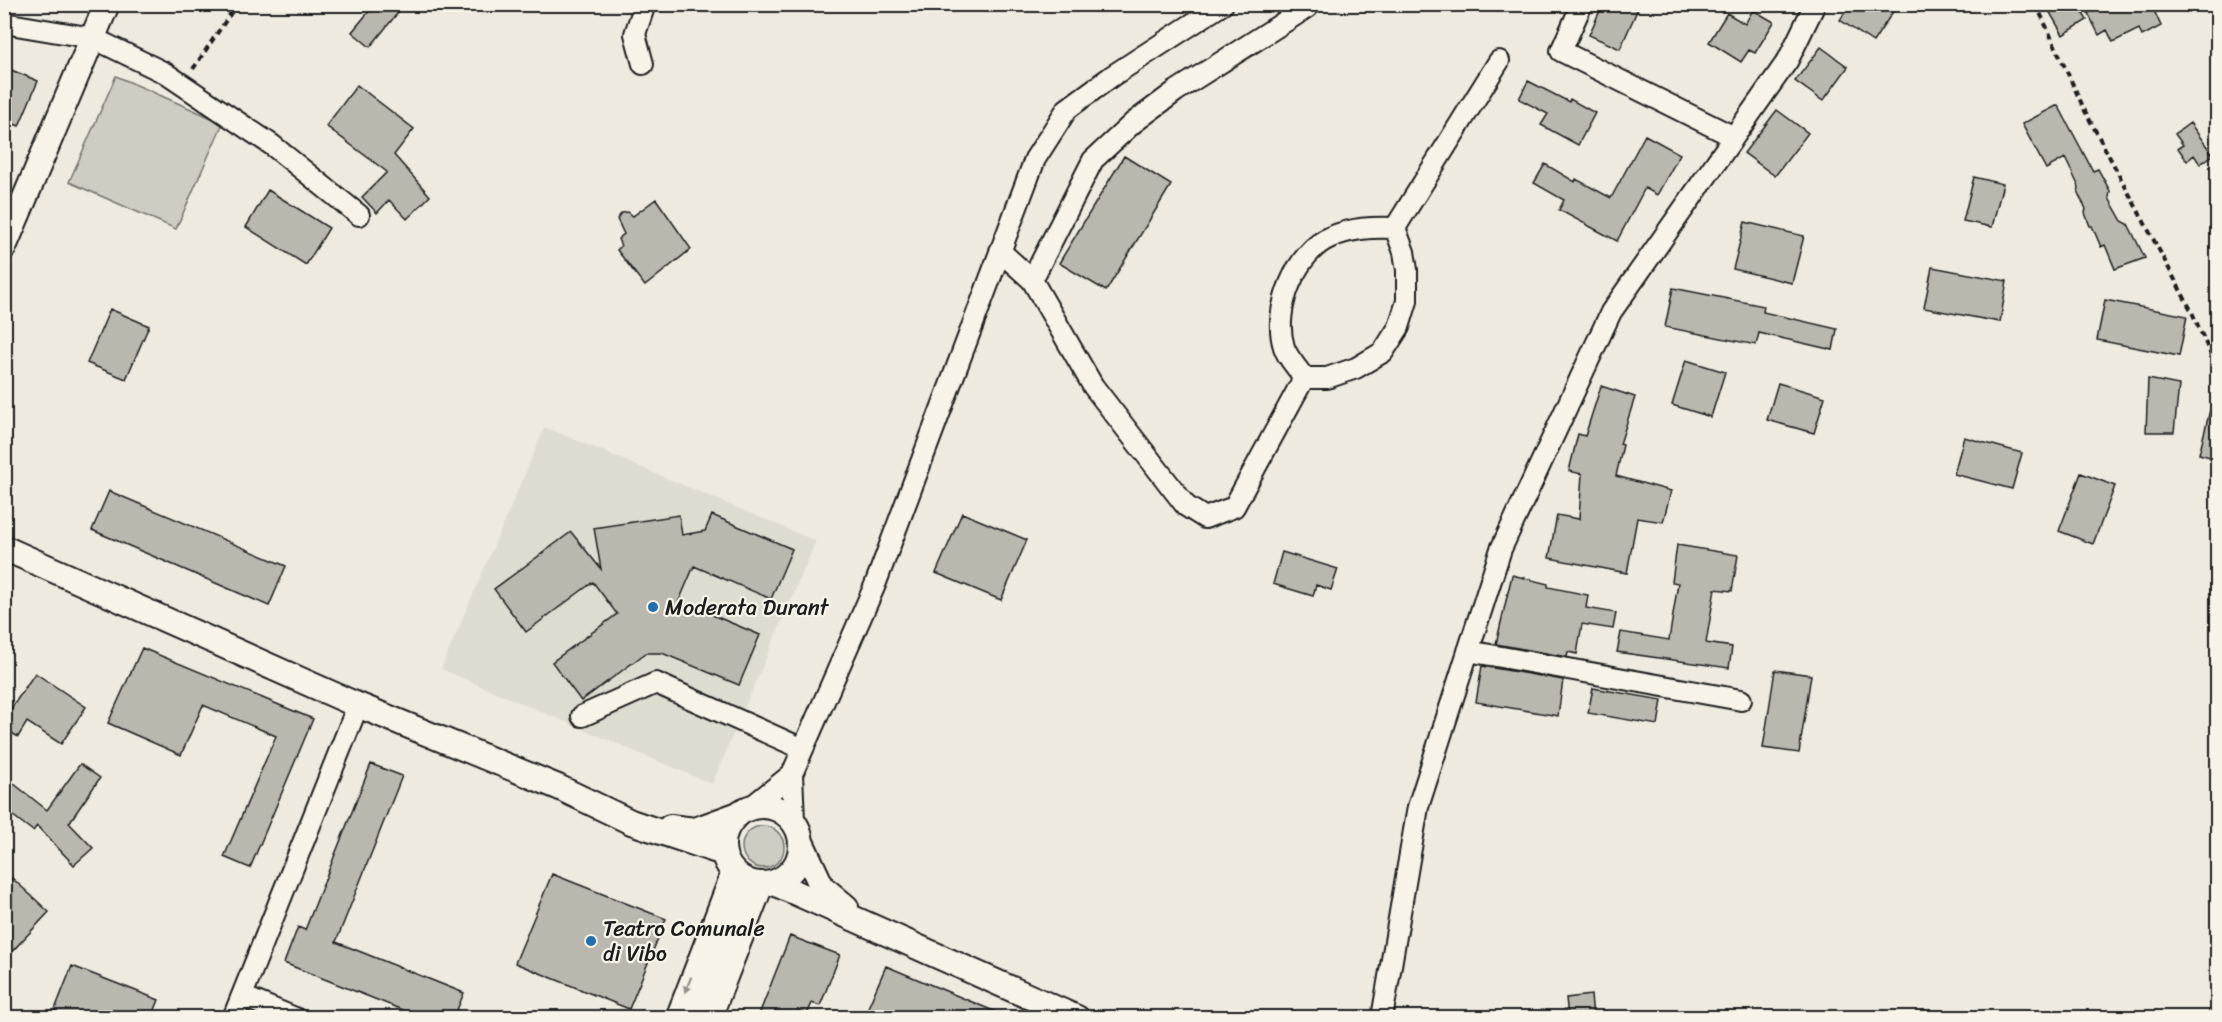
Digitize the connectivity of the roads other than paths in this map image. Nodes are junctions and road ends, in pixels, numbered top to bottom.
1 (107, 4) edge
2 (645, 4) edge
3 (1223, 4) edge
4 (1582, 4) edge
5 (1815, 4) edge
6 (1308, 7) dead end
7 (4, 23) edge
8 (93, 38) junction
9 (1498, 61) dead end
10 (643, 64) dead end
11 (1734, 137) junction
12 (359, 215) dead end
13 (1395, 228) junction
14 (4, 247) edge
15 (1000, 251) junction
16 (1032, 280) junction
17 (1304, 378) junction
18 (4, 548) edge
19 (1468, 651) junction
20 (1742, 700) dead end
21 (358, 705) junction
22 (582, 716) dead end
23 (803, 749) junction
24 (792, 774) junction
25 (744, 811) junction
26 (794, 821) junction
27 (631, 822) junction
28 (802, 844) junction
29 (748, 875) junction
30 (861, 921) junction
31 (242, 996) junction
32 (233, 1017) edge
33 (295, 1017) edge
34 (675, 1017) edge
35 (692, 1017) edge
36 (711, 1017) edge
37 (1077, 1017) edge
38 (1382, 1017) edge

1 - 8 main road
2 - 10 street
3 - 15 street
4 - 11 street
5 - 11 street
6 - 16 street
7 - 8 street
8 - 12 street
8 - 14 main road
9 - 13 street
11 - 19 street
13 - 17 street
13 - 17 street
15 - 16 street
15 - 23 street
16 - 17 street
18 - 21 main road
19 - 20 street
19 - 38 street
21 - 27 main road
21 - 31 street
22 - 23 street
23 - 24 street
24 - 25 street
24 - 26 street
25 - 26 main road
25 - 27 main road
25 - 29 main road
26 - 28 main road
27 - 29 main road
28 - 29 main road
28 - 30 main road
29 - 30 main road
29 -> 34 street
29 - 35 street
29 - 36 street
30 - 37 main road
31 - 32 street
31 - 33 street

